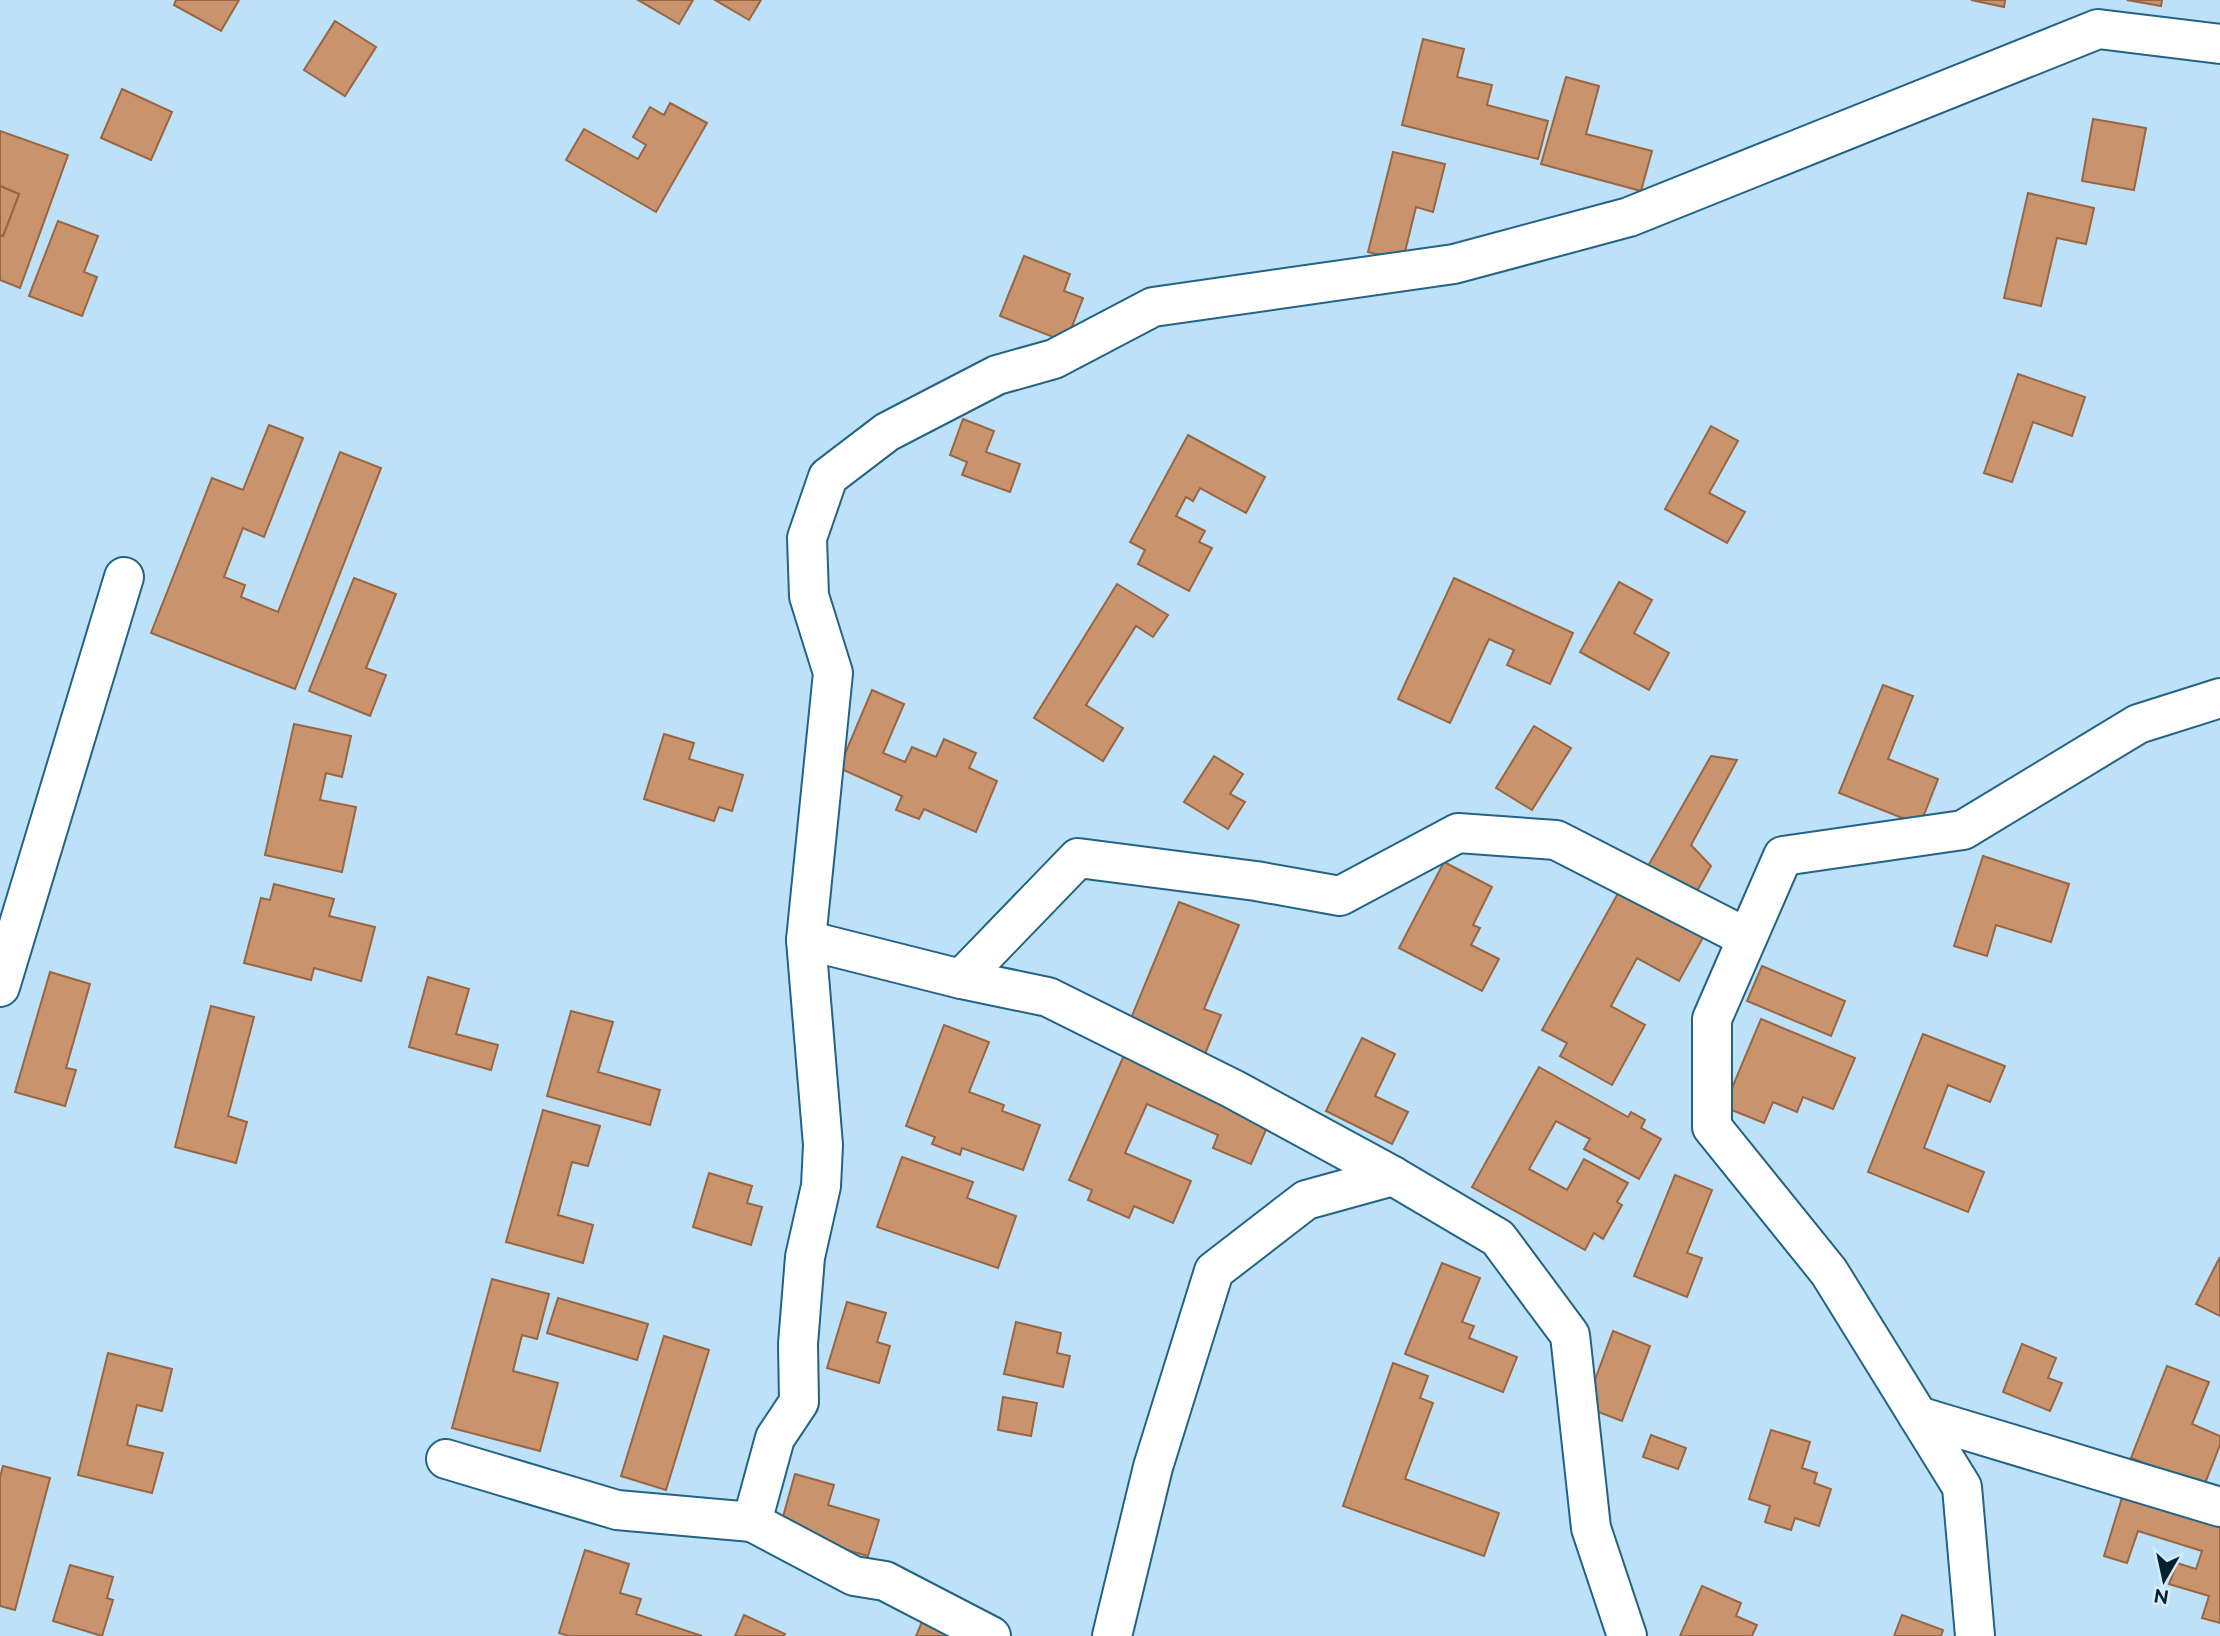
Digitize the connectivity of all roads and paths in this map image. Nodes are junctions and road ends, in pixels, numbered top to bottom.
1 (2220, 44) edge
2 (124, 577) dead end
3 (2220, 698) edge
4 (1747, 938) junction
5 (806, 940) junction
6 (961, 979) junction
7 (0, 987) edge
8 (1394, 1176) junction
9 (1918, 1416) junction
10 (446, 1459) dead end
11 (2220, 1507) edge
12 (752, 1522) junction
13 (991, 1636) edge
14 (1112, 1636) edge
15 (1627, 1636) edge
16 (1975, 1636) edge

1 - 5 street
2 - 7 street
3 - 4 street
4 - 6 street
4 - 9 street
5 - 6 street
5 - 12 street
6 - 8 street
8 - 14 street
8 - 15 street
9 - 11 street
9 - 16 street
10 - 12 street
12 - 13 street

